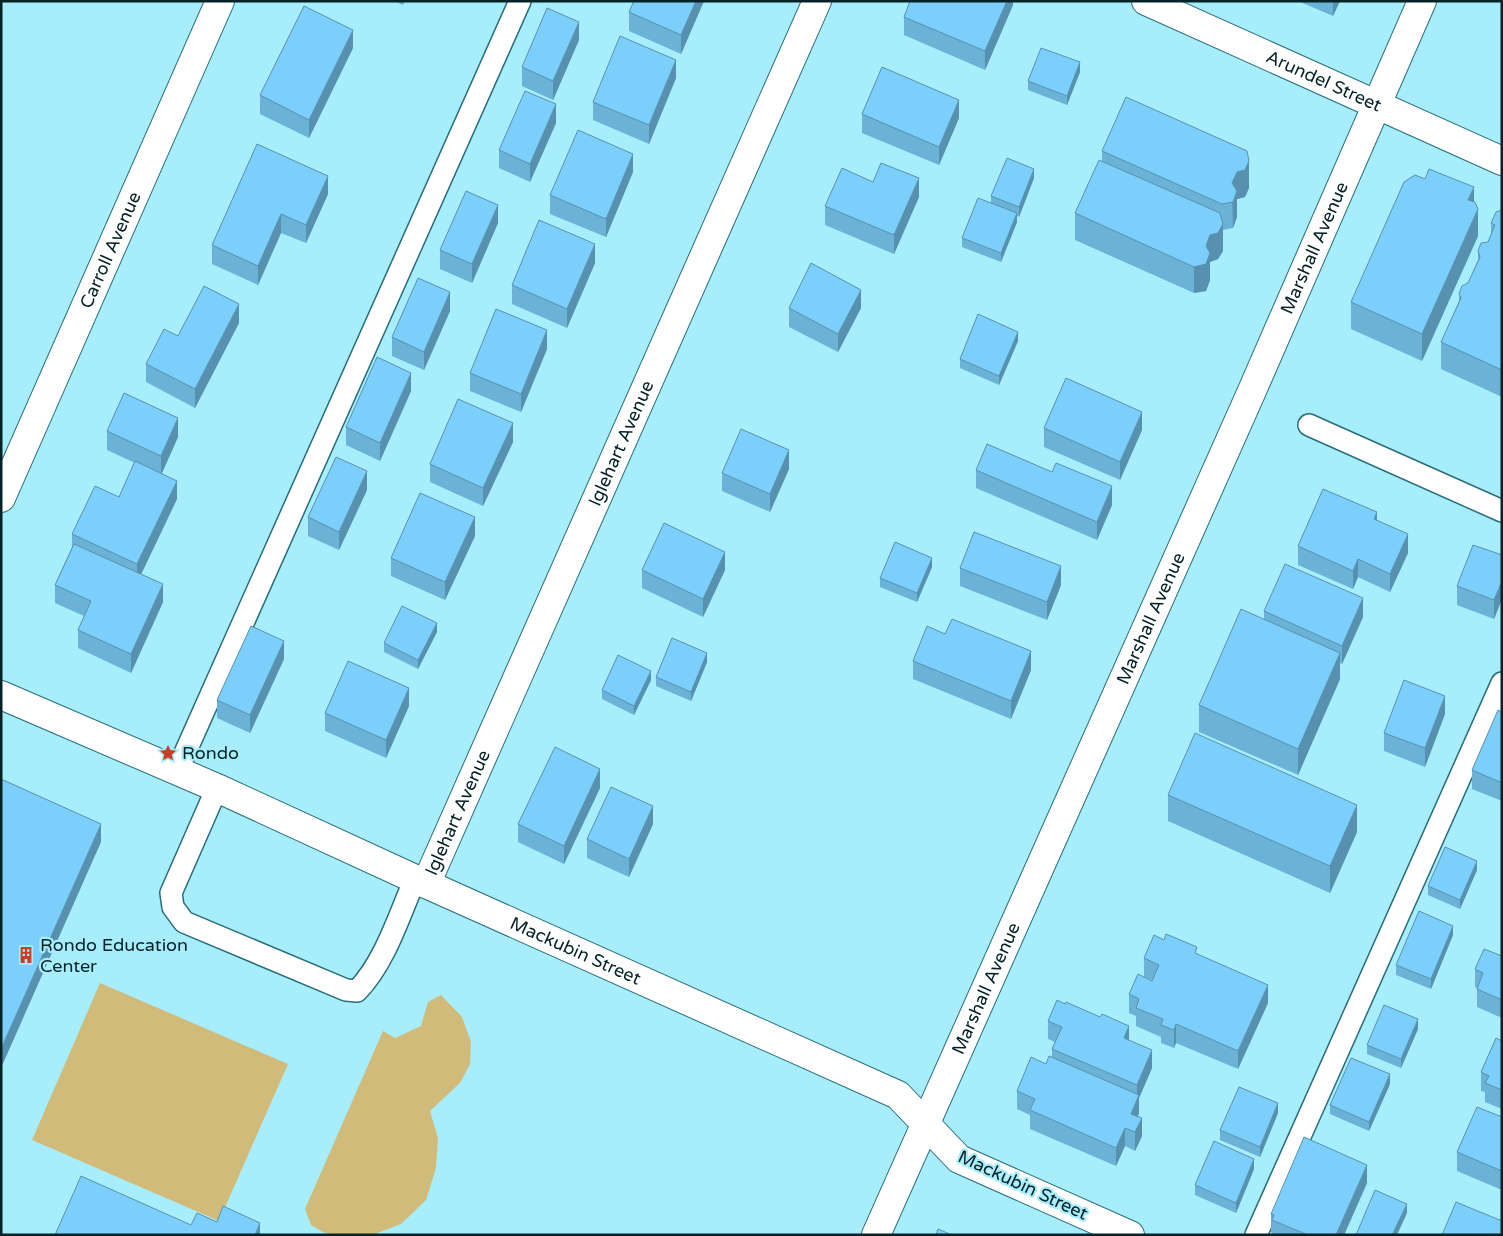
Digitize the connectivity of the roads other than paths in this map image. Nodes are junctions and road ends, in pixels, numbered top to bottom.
1 (220, 1) edge
2 (520, 1) edge
3 (817, 1) edge
4 (1146, 1) edge
5 (1422, 1) edge
6 (1377, 105) junction
7 (1502, 160) edge
8 (1309, 425) dead end
9 (1, 498) edge
10 (1502, 511) edge
11 (1502, 683) edge
12 (1, 695) edge
13 (177, 771) junction
14 (217, 788) junction
15 (421, 882) junction
16 (925, 1123) junction
17 (876, 1235) edge
18 (1130, 1235) edge
19 (1256, 1235) edge

1 - 9 street, Carroll Avenue
2 - 13 lane
3 - 15 street, Iglehart Avenue
4 - 6 street, Arundel Street
5 - 6 street, Marshall Avenue
6 - 7 street, Arundel Street
6 - 16 street, Marshall Avenue
8 - 10 lane
11 - 19 lane
12 - 13 street, Mackubin Street
13 - 14 street, Mackubin Street
14 - 15 street, Mackubin Street
14 - 15 lane
15 - 16 street, Mackubin Street
16 - 17 street, Marshall Avenue
16 - 18 street, Mackubin Street

